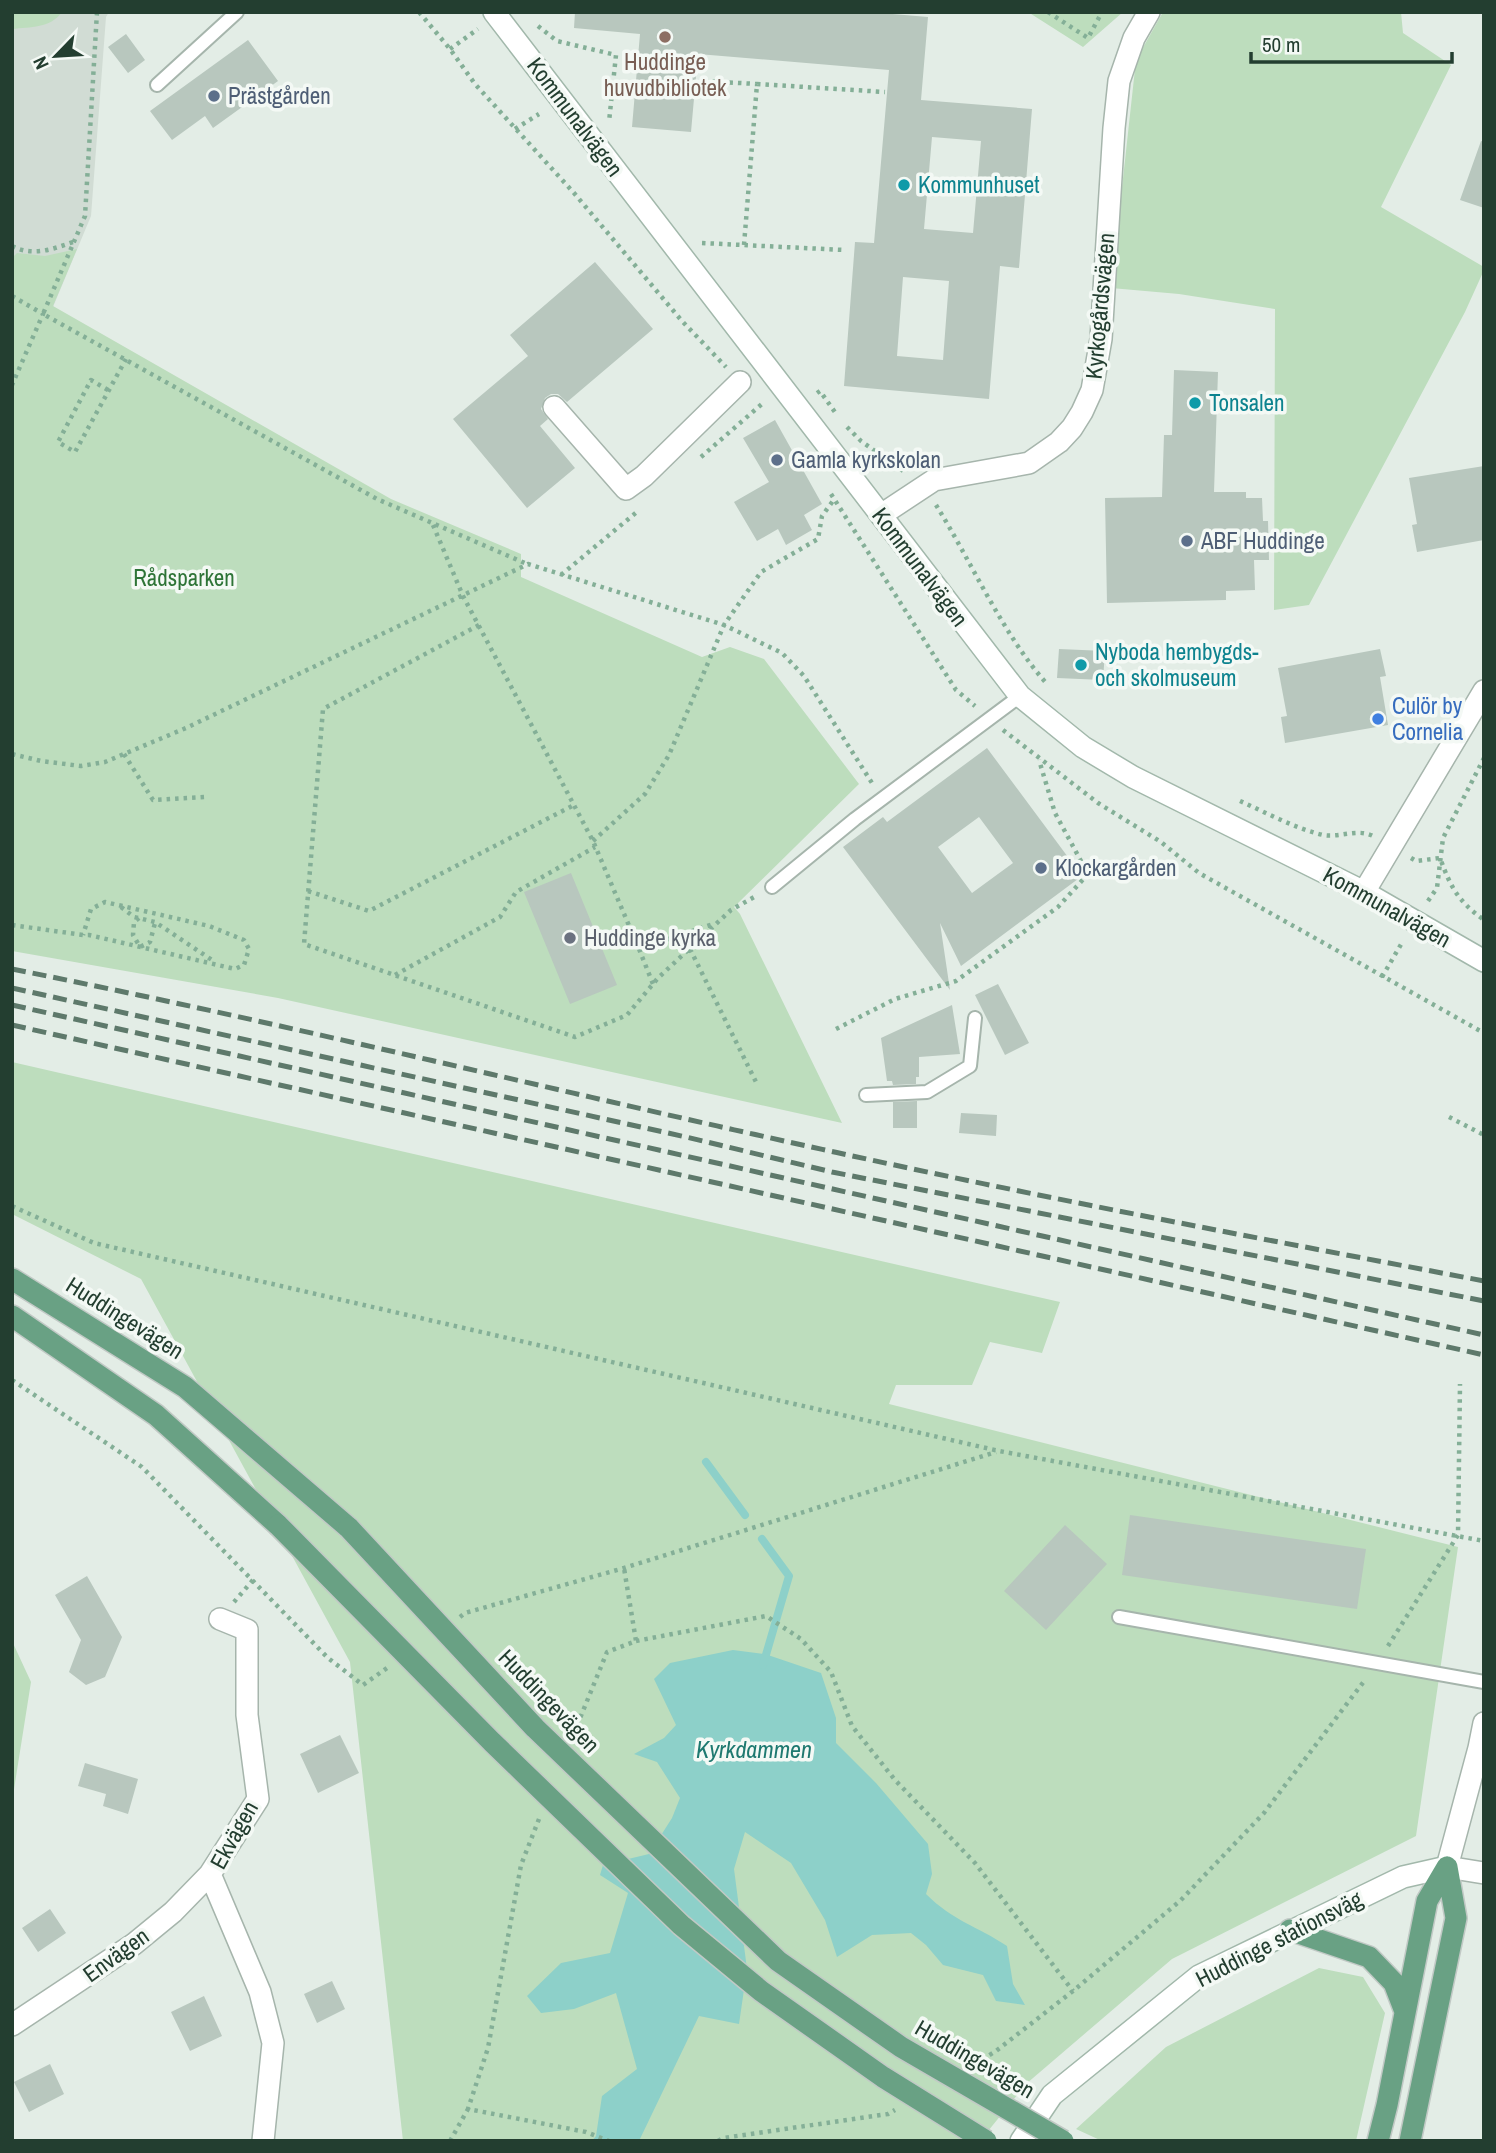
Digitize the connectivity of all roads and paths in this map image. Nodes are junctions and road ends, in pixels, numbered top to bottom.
1 (97, 12) edge
2 (237, 12) edge
3 (494, 12) edge
4 (1048, 12) edge
5 (1102, 12) edge
6 (1149, 12) edge
7 (533, 22) dead end
8 (704, 81) dead end
9 (757, 84) junction
10 (157, 85) dead end
11 (885, 92) dead end
12 (611, 110) dead end
13 (539, 114) dead end
14 (515, 129) dead end
15 (74, 242) junction
16 (701, 243) dead end
17 (744, 245) junction
18 (12, 246) edge
19 (845, 250) dead end
20 (12, 296) edge
21 (43, 314) junction
22 (126, 359) junction
23 (740, 382) dead end
24 (12, 386) edge
25 (108, 390) junction
26 (554, 407) dead end
27 (798, 407) junction
28 (921, 489) junction
29 (835, 498) dead end
30 (881, 515) junction
31 (433, 525) junction
32 (528, 564) junction
33 (464, 596) junction
34 (479, 625) junction
35 (724, 625) junction
36 (1050, 688) dead end
37 (1484, 691) edge
38 (1020, 696) junction
39 (12, 754) edge
40 (124, 754) junction
41 (1484, 758) edge
42 (1038, 759) dead end
43 (206, 797) dead end
44 (1234, 798) dead end
45 (883, 799) junction
46 (574, 805) junction
47 (593, 841) junction
48 (1392, 846) junction
49 (595, 847) junction
50 (1440, 858) junction
51 (772, 887) joint
52 (308, 891) junction
53 (1364, 892) junction
54 (119, 905) junction
55 (139, 918) junction
56 (1484, 920) edge
57 (155, 922) junction
58 (718, 922) junction
59 (12, 925) edge
60 (83, 935) junction
61 (140, 947) junction
62 (639, 949) junction
63 (690, 949) junction
64 (1484, 961) edge
65 (218, 965) junction
66 (395, 975) junction
67 (653, 985) junction
68 (975, 1018) dead end
69 (836, 1029) dead end
70 (756, 1082) dead end
71 (866, 1095) dead end
72 (1448, 1117) dead end
73 (1484, 1135) edge
74 (12, 1206) edge
75 (12, 1279) edge
76 (12, 1316) edge
77 (12, 1380) edge
78 (1460, 1384) dead end
79 (999, 1451) junction
80 (1458, 1535) junction
81 (1484, 1541) edge
82 (624, 1568) junction
83 (1119, 1617) dead end
84 (220, 1619) dead end
85 (454, 1621) dead end
86 (636, 1641) junction
87 (397, 1661) dead end
88 (1377, 1663) junction
89 (1484, 1682) edge
90 (1484, 1723) edge
91 (571, 1740) dead end
92 (541, 1815) dead end
93 (1447, 1867) junction
94 (1484, 1873) edge
95 (210, 1874) junction
96 (1290, 1930) junction
97 (1073, 1991) junction
98 (1404, 2009) junction
99 (12, 2025) edge
100 (972, 2065) dead end
101 (900, 2107) dead end
102 (468, 2109) junction
103 (263, 2141) edge
104 (450, 2141) edge
105 (609, 2141) edge
106 (718, 2141) edge
107 (986, 2141) edge
108 (1021, 2141) edge
109 (1063, 2141) edge
110 (1378, 2141) edge
111 (1410, 2141) edge

1 - 15 path
2 - 10 lane
3 - 27 street, Kommunalvägen
4 - 5 path
6 - 28 street, Kyrkogårdsvägen
7 - 12 path
8 - 9 path
9 - 11 path
9 - 17 path
13 - 14 path
15 - 18 path
15 - 21 path
16 - 17 path
17 - 19 path
20 - 21 path
21 - 22 path
21 - 24 path
22 - 25 path
22 - 31 path
23 - 26 street
25 - 25 path
27 - 28 path
27 - 30 street, Kommunalvägen
28 - 30 street, Kyrkogårdsvägen
28 - 36 path
29 - 35 path
30 - 38 street, Kommunalvägen
31 - 32 path
31 - 33 path
32 - 33 path
32 - 35 path
33 - 34 path
33 - 40 path
34 - 46 path
34 - 52 path
35 - 45 path
35 - 47 path
37 - 48 street
38 - 45 lane
38 - 53 street, Kommunalvägen
39 - 40 path
40 - 43 path
41 - 50 path
42 - 69 path
44 - 48 path
45 - 51 lane
46 - 47 path
46 - 52 path
47 - 49 path
48 - 50 path
48 - 53 street
49 - 62 path
49 - 66 path
50 - 56 path
51 - 58 path
52 - 66 path
53 - 64 street, Kommunalvägen
54 - 55 path
54 - 60 path
54 - 65 path
55 - 57 path
55 - 61 path
57 - 61 path
57 - 65 path
58 - 62 path
58 - 63 path
59 - 60 path
60 - 61 path
61 - 65 path
62 - 67 path
63 - 67 path
63 - 70 path
66 - 67 path
68 - 71 lane
72 - 73 path
74 - 79 path
75 - 109 main road, Huddingevägen, bridge
76 - 107 main road, bridge
77 - 87 path
78 - 80 path
79 - 80 path
79 - 82 path
80 - 81 path
80 - 88 path
82 - 85 path
82 - 86 path
83 - 88 lane
84 - 95 street, Ekvägen
86 - 91 path
86 - 97 path
88 - 89 lane
88 - 97 path
90 - 93 street
92 - 102 path
93 - 94 street
93 - 96 street, Huddinge stationsväg
93 - 98 main road
93 - 111 main road
95 - 99 street, Envägen
95 - 103 street, Ekvägen
96 - 98 main road
96 - 108 street, Huddinge stationsväg
97 - 100 path
98 - 110 main road
101 - 106 path
102 - 104 path
102 - 105 path

